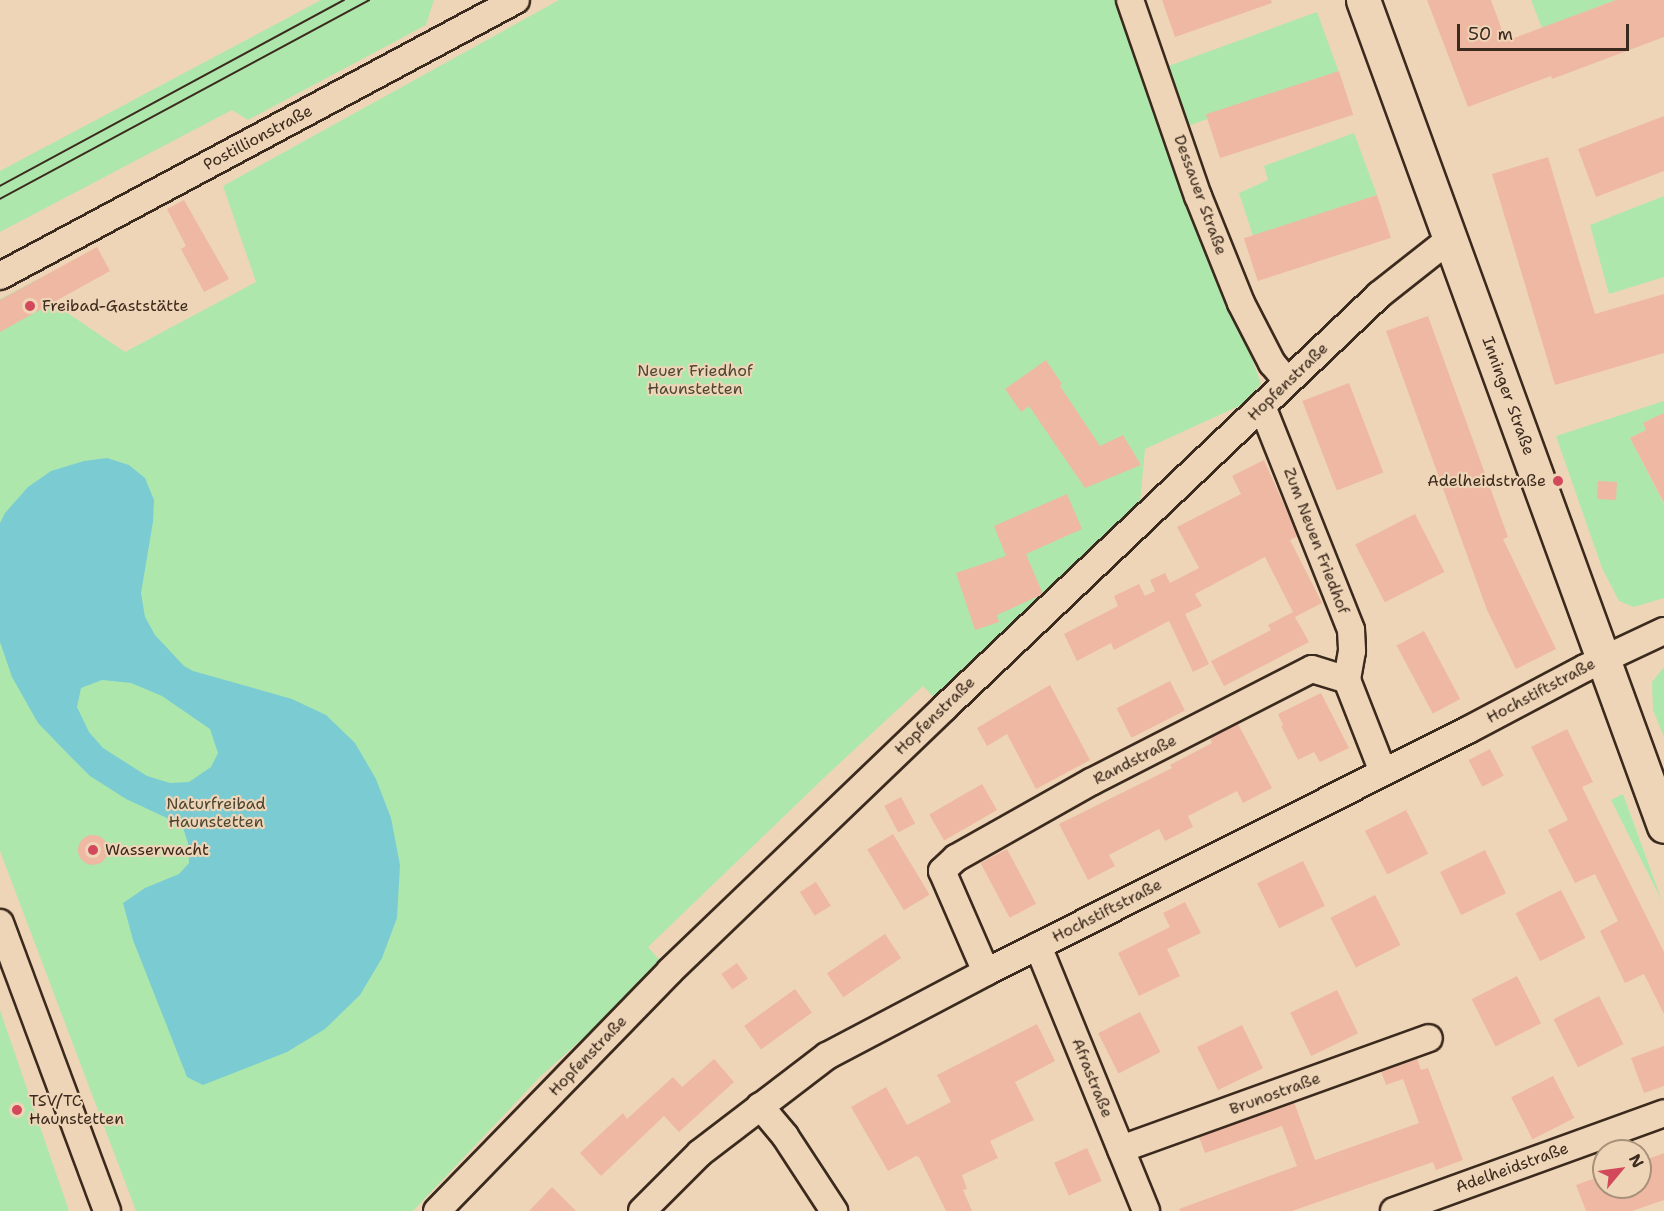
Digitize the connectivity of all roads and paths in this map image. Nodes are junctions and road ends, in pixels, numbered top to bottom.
1 (516, 0) edge
2 (1130, 0) edge
3 (1363, 0) edge
4 (1450, 239) junction
5 (0, 276) edge
6 (1287, 381) junction
7 (1262, 406) junction
8 (1664, 631) edge
9 (1604, 658) junction
10 (1347, 680) junction
11 (1383, 772) junction
12 (1664, 826) edge
13 (0, 923) edge
14 (1038, 946) junction
15 (986, 972) junction
16 (1429, 1038) dead end
17 (760, 1106) junction
18 (1664, 1113) edge
19 (1121, 1149) junction
20 (107, 1211) edge
21 (437, 1211) edge
22 (642, 1211) edge
23 (834, 1211) edge
24 (1146, 1211) edge
25 (1394, 1211) edge

1 - 5 street, Postillionstraße
2 - 6 street, Dessauer Straße
3 - 4 main road, Inninger Straße
4 - 6 street, Hopfenstraße
4 - 9 main road, Inninger Straße
6 - 7 street, Hopfenstraße
7 - 10 street, Zum Neuen Friedhof
7 - 21 street, Hopfenstraße
8 - 9 street, Hochstiftstraße
9 - 11 street, Hochstiftstraße
9 - 12 main road, Inninger Straße
10 - 11 street
10 - 15 street, Randstraße
11 - 14 street, Hochstiftstraße
13 - 20 street
14 - 15 street, Hochstiftstraße
14 - 19 street, Afrastraße
15 - 17 street, Hochstiftstraße
16 - 19 street, Brunostraße
17 - 22 street, Hochstiftstraße
17 - 23 street
18 - 25 street, Adelheidstraße
19 - 24 street, Afrastraße

